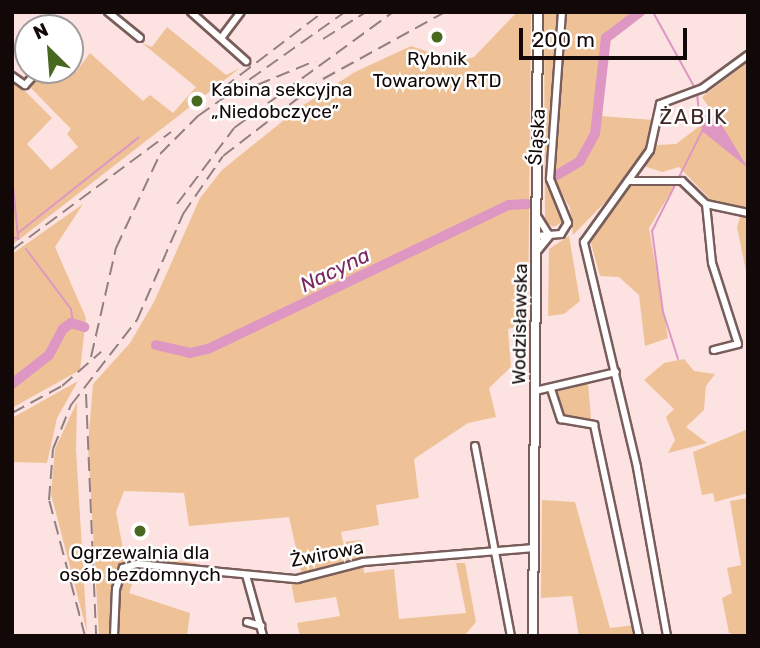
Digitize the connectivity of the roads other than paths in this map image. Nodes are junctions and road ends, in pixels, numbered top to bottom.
1 (108, 12) edge
2 (191, 12) edge
3 (241, 12) edge
4 (538, 12) edge
5 (562, 12) edge
6 (222, 37) junction
7 (141, 38) dead end
8 (748, 55) edge
9 (246, 61) dead end
10 (639, 167) junction
11 (651, 178) junction
12 (628, 181) junction
13 (706, 204) junction
14 (748, 214) edge
15 (537, 216) junction
16 (549, 235) junction
17 (537, 236) junction
18 (537, 250) junction
19 (714, 350) dead end
20 (616, 372) junction
21 (551, 388) junction
22 (535, 391) junction
23 (475, 446) dead end
24 (534, 548) junction
25 (495, 551) junction
26 (246, 575) junction
27 (247, 622) dead end
28 (261, 626) junction
29 (114, 636) edge
30 (263, 636) edge
31 (511, 636) edge
32 (533, 636) edge
33 (639, 636) edge
34 (667, 636) edge

1 - 7 street
2 - 6 street
3 - 6 street
4 - 15 main road, Wodzisławska
5 - 16 street, Śląska
6 - 9 street
8 - 10 street
10 - 11 street
10 - 12 street
11 - 12 street
11 - 13 street
12 - 20 street
13 - 14 street
13 - 19 street
15 - 16 street
15 - 17 main road, Wodzisławska
16 - 17 street
16 - 18 main road
17 - 18 main road, Wodzisławska
18 - 22 main road, Wodzisławska
20 - 21 street
20 - 34 street
21 - 22 street
21 - 33 street
22 - 24 main road, Wodzisławska
23 - 25 street
24 - 25 street, Żwirowa
24 - 32 main road, Wodzisławska
25 - 26 street, Żwirowa
25 - 31 street
26 - 28 street
26 - 29 street, Żwirowa
27 - 28 street
28 - 30 street

